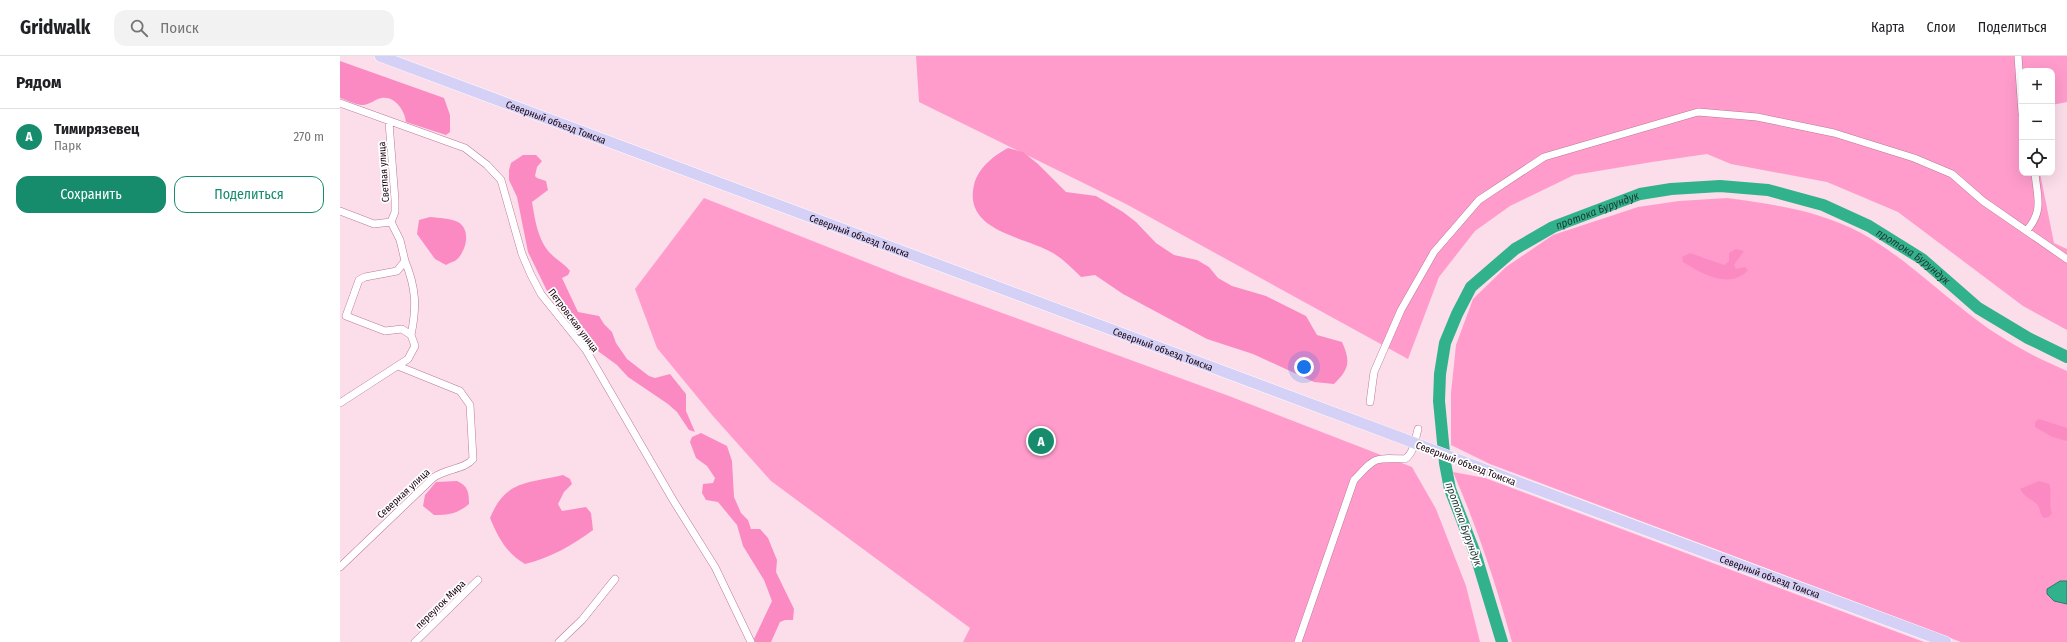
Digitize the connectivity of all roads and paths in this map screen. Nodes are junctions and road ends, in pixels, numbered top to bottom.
1 (380, 56) edge
2 (2018, 56) edge
3 (340, 103) edge
4 (2021, 104) edge
5 (389, 122) junction
6 (2034, 176) edge
7 (340, 210) edge
8 (391, 222) junction
9 (2027, 230) junction
10 (2067, 259) edge
11 (405, 261) junction
12 (343, 315) edge
13 (411, 335) junction
14 (398, 366) junction
15 (1370, 402) dead end
16 (340, 403) edge
17 (1418, 429) dead end
18 (340, 567) edge
19 (615, 578) dead end
20 (478, 580) dead end
21 (415, 642) edge
22 (559, 642) edge
23 (751, 642) edge
24 (1298, 642) edge
25 (1946, 642) edge

1 - 25 main road, Северный объезд Томска, bridge
2 - 4 street
3 - 5 street, Петровская улица
5 - 8 street, Светлая улица
5 - 23 street, Петровская улица
6 - 9 street
7 - 8 street
8 - 11 street
9 - 10 street
9 - 15 street
11 - 12 street
11 - 13 street
12 - 13 street
13 - 14 street
14 - 16 street
14 - 18 street, Северная улица
17 - 24 street
19 - 22 street
20 - 21 street, переулок Мира

